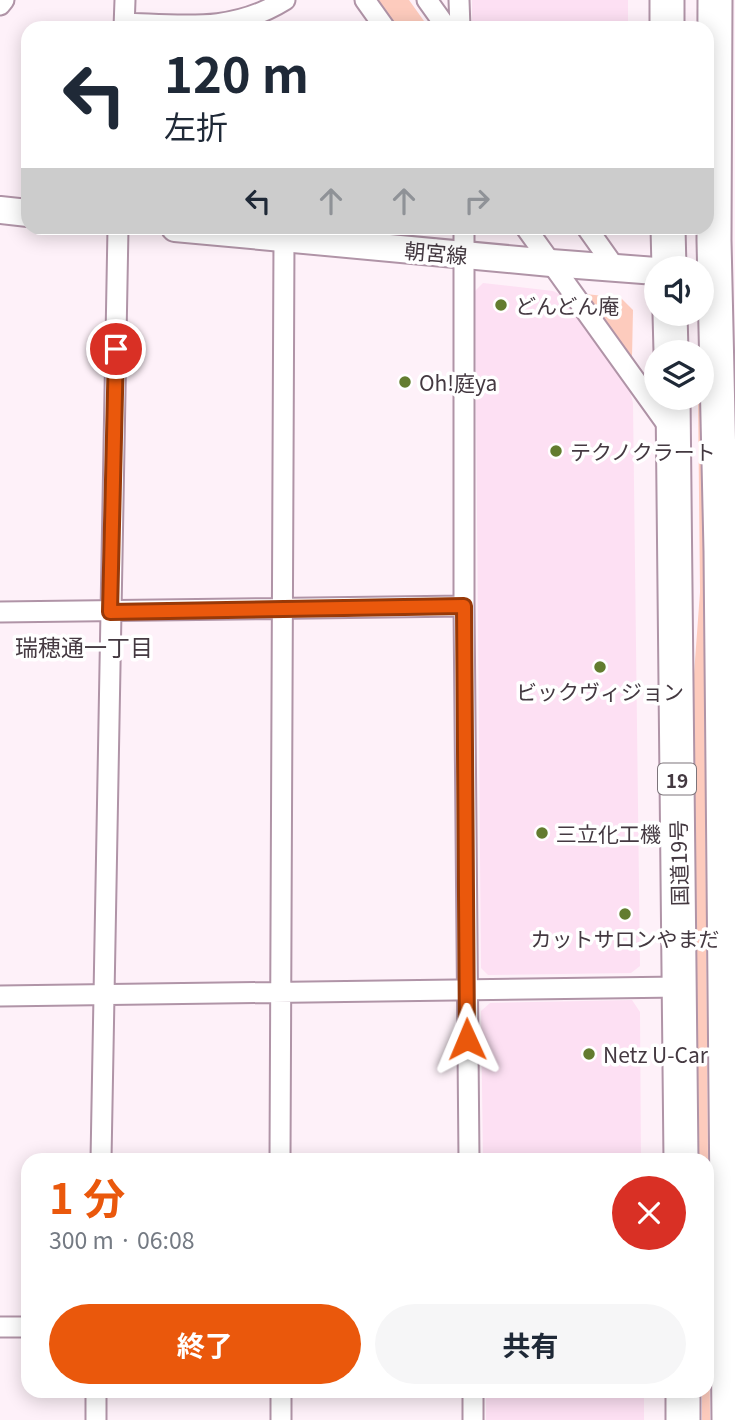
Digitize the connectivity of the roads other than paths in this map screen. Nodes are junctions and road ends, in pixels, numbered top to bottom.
1 (4, 0) edge
2 (125, 0) edge
3 (285, 0) edge
4 (365, 0) edge
5 (427, 0) edge
6 (459, 0) edge
7 (667, 0) edge
8 (715, 0) edge
9 (0, 5) edge
10 (124, 21) edge
11 (239, 21) edge
12 (380, 21) edge
13 (442, 21) edge
14 (460, 21) edge
15 (667, 21) edge
16 (0, 210) edge
17 (21, 212) edge
18 (118, 235) edge
19 (244, 235) edge
20 (464, 235) edge
21 (531, 235) edge
22 (592, 235) edge
23 (668, 235) edge
24 (284, 239) junction
25 (465, 255) junction
26 (668, 256) edge
27 (551, 263) junction
28 (616, 269) junction
29 (644, 270) edge
30 (717, 279) edge
31 (673, 410) edge
32 (727, 428) edge
33 (674, 434) junction
34 (728, 552) edge
35 (464, 606) junction
36 (282, 609) junction
37 (0, 612) edge
38 (110, 612) junction
39 (730, 985) edge
40 (680, 988) junction
41 (467, 990) junction
42 (280, 993) junction
43 (104, 995) junction
44 (0, 996) edge
45 (100, 1153) edge
46 (281, 1153) edge
47 (470, 1153) edge
48 (681, 1153) edge
49 (731, 1309) edge
50 (0, 1327) edge
51 (21, 1327) edge
52 (96, 1398) edge
53 (281, 1398) edge
54 (473, 1398) edge
55 (683, 1398) edge
56 (96, 1420) edge
57 (281, 1420) edge
58 (473, 1420) edge
59 (683, 1420) edge
60 (729, 1420) edge

1 - 9 street
2 - 10 street
3 - 11 street
4 - 12 street
5 - 13 street
6 - 14 street
7 - 15 highway
8 - 30 highway, 19
16 - 17 street
18 - 38 street
19 - 24 street, 朝宮線
20 - 25 street
21 - 27 street
22 - 28 street
23 - 26 highway
24 - 25 street, 朝宮線
24 - 36 street
25 - 27 street, 朝宮線
25 - 35 street
27 - 28 street, 朝宮線
27 - 33 street
28 - 29 street, 朝宮線
30 - 32 highway, 19
31 - 33 highway, 国道19号 / 19
32 - 34 highway, 19
33 - 40 highway, 国道19号 / 19
34 - 39 highway, 19
35 - 36 street
35 - 41 street
36 - 38 street
36 - 42 street
37 - 38 street
38 - 43 street
39 - 49 highway, 19
40 - 41 street
40 - 48 highway, 国道19号 / 19
41 - 42 street
41 - 47 street
42 - 43 street
42 - 46 street
43 - 44 street
43 - 45 street
49 - 60 highway, 19
50 - 51 street
52 - 56 street
53 - 57 street
54 - 58 street
55 - 59 highway

